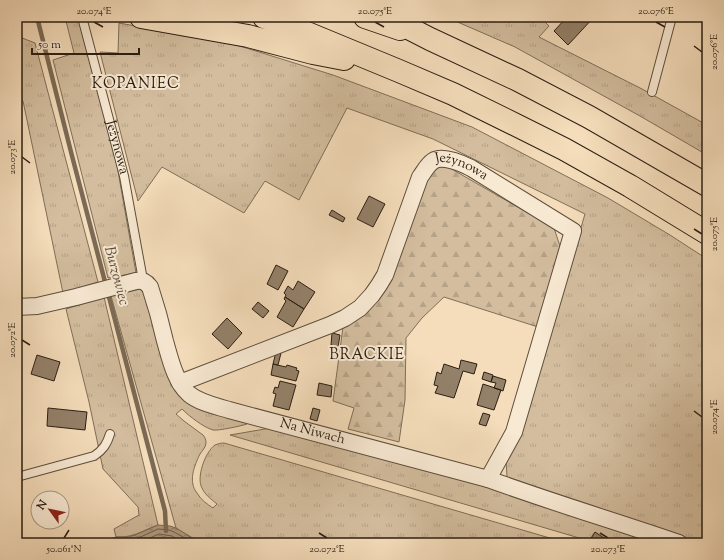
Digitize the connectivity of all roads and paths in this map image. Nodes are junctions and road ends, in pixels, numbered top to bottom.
1 (82, 17) edge
2 (141, 17) edge
3 (264, 17) edge
4 (365, 17) edge
5 (387, 17) edge
6 (672, 17) edge
7 (430, 39) junction
8 (399, 71) junction
9 (652, 92) dead end
10 (707, 185) edge
11 (707, 233) edge
12 (139, 281) junction
13 (17, 307) edge
14 (180, 383) junction
15 (110, 434) dead end
16 (17, 477) edge
17 (488, 479) junction
18 (679, 543) edge

1 - 12 lane, Jeżynowa
2 - 8 highway
3 - 8 highway
4 - 7 highway
5 - 7 highway
6 - 9 lane
7 - 10 highway
8 - 11 highway
12 - 13 street
12 - 14 street, Na Niwach
14 - 17 street, Na Niwach
14 - 17 street, Jeżynowa
15 - 16 lane
17 - 18 street, Na Niwach

